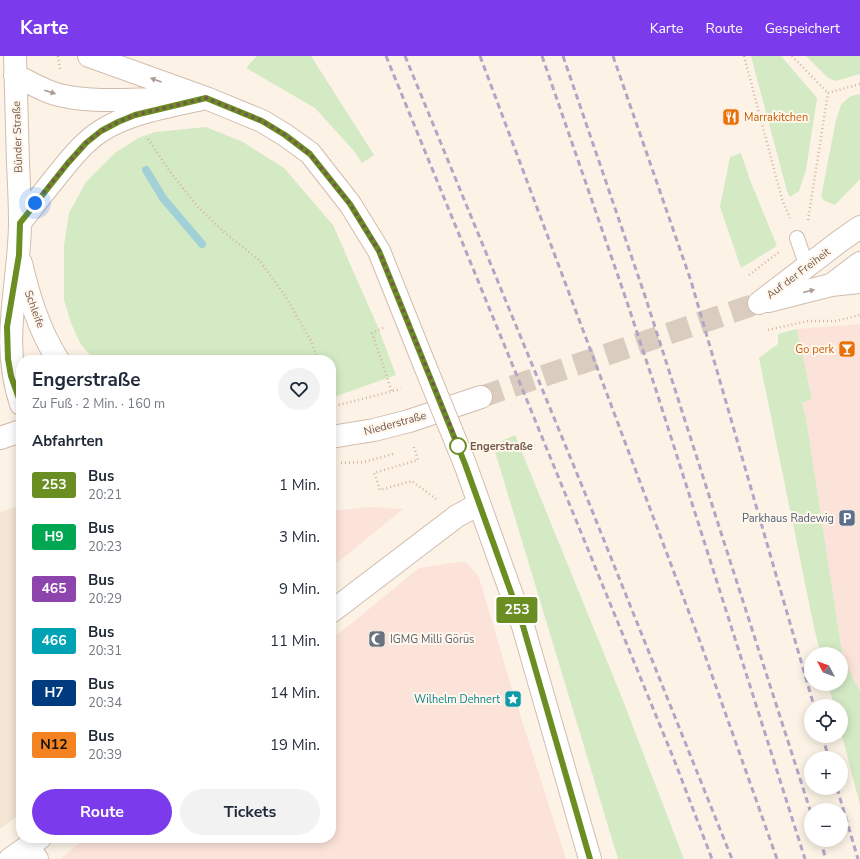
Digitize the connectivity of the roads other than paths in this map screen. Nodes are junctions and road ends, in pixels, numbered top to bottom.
1 (89, 56) edge
2 (15, 66) edge
3 (206, 98) junction
4 (20, 223) junction
5 (860, 227) edge
6 (797, 238) road end
7 (19, 255) junction
8 (860, 263) edge
9 (807, 267) junction
10 (860, 282) edge
11 (831, 285) junction
12 (13, 290) junction
13 (0, 321) edge
14 (55, 355) edge
15 (16, 390) edge
16 (481, 397) tunnel mouth
17 (16, 433) edge
18 (336, 436) edge
19 (0, 438) edge
20 (479, 504) junction
21 (336, 608) edge
22 (35, 848) edge
23 (10, 859) edge
24 (590, 859) edge

3 -> 1 main road
2 -> 3 main road
2 - 4 main road, Bünder Straße
3 - 4 main road
3 - 20 main road, bridge
4 - 7 main road, Bünder Straße
5 - 9 main road, Auf der Freiheit
6 - 9 lane
7 - 12 main road, Bünder Straße
7 - 14 main road, Schleife
8 - 11 main road, Auf der Freiheit
9 -> 11 main road, Auf der Freiheit
10 - 11 main road, Auf der Freiheit
12 - 13 main road, Bünder Straße
12 - 15 main road, Bünder Straße
16 - 18 main road, Niederstraße
17 - 19 main road
20 - 21 main road
20 - 24 main road
22 - 23 main road

